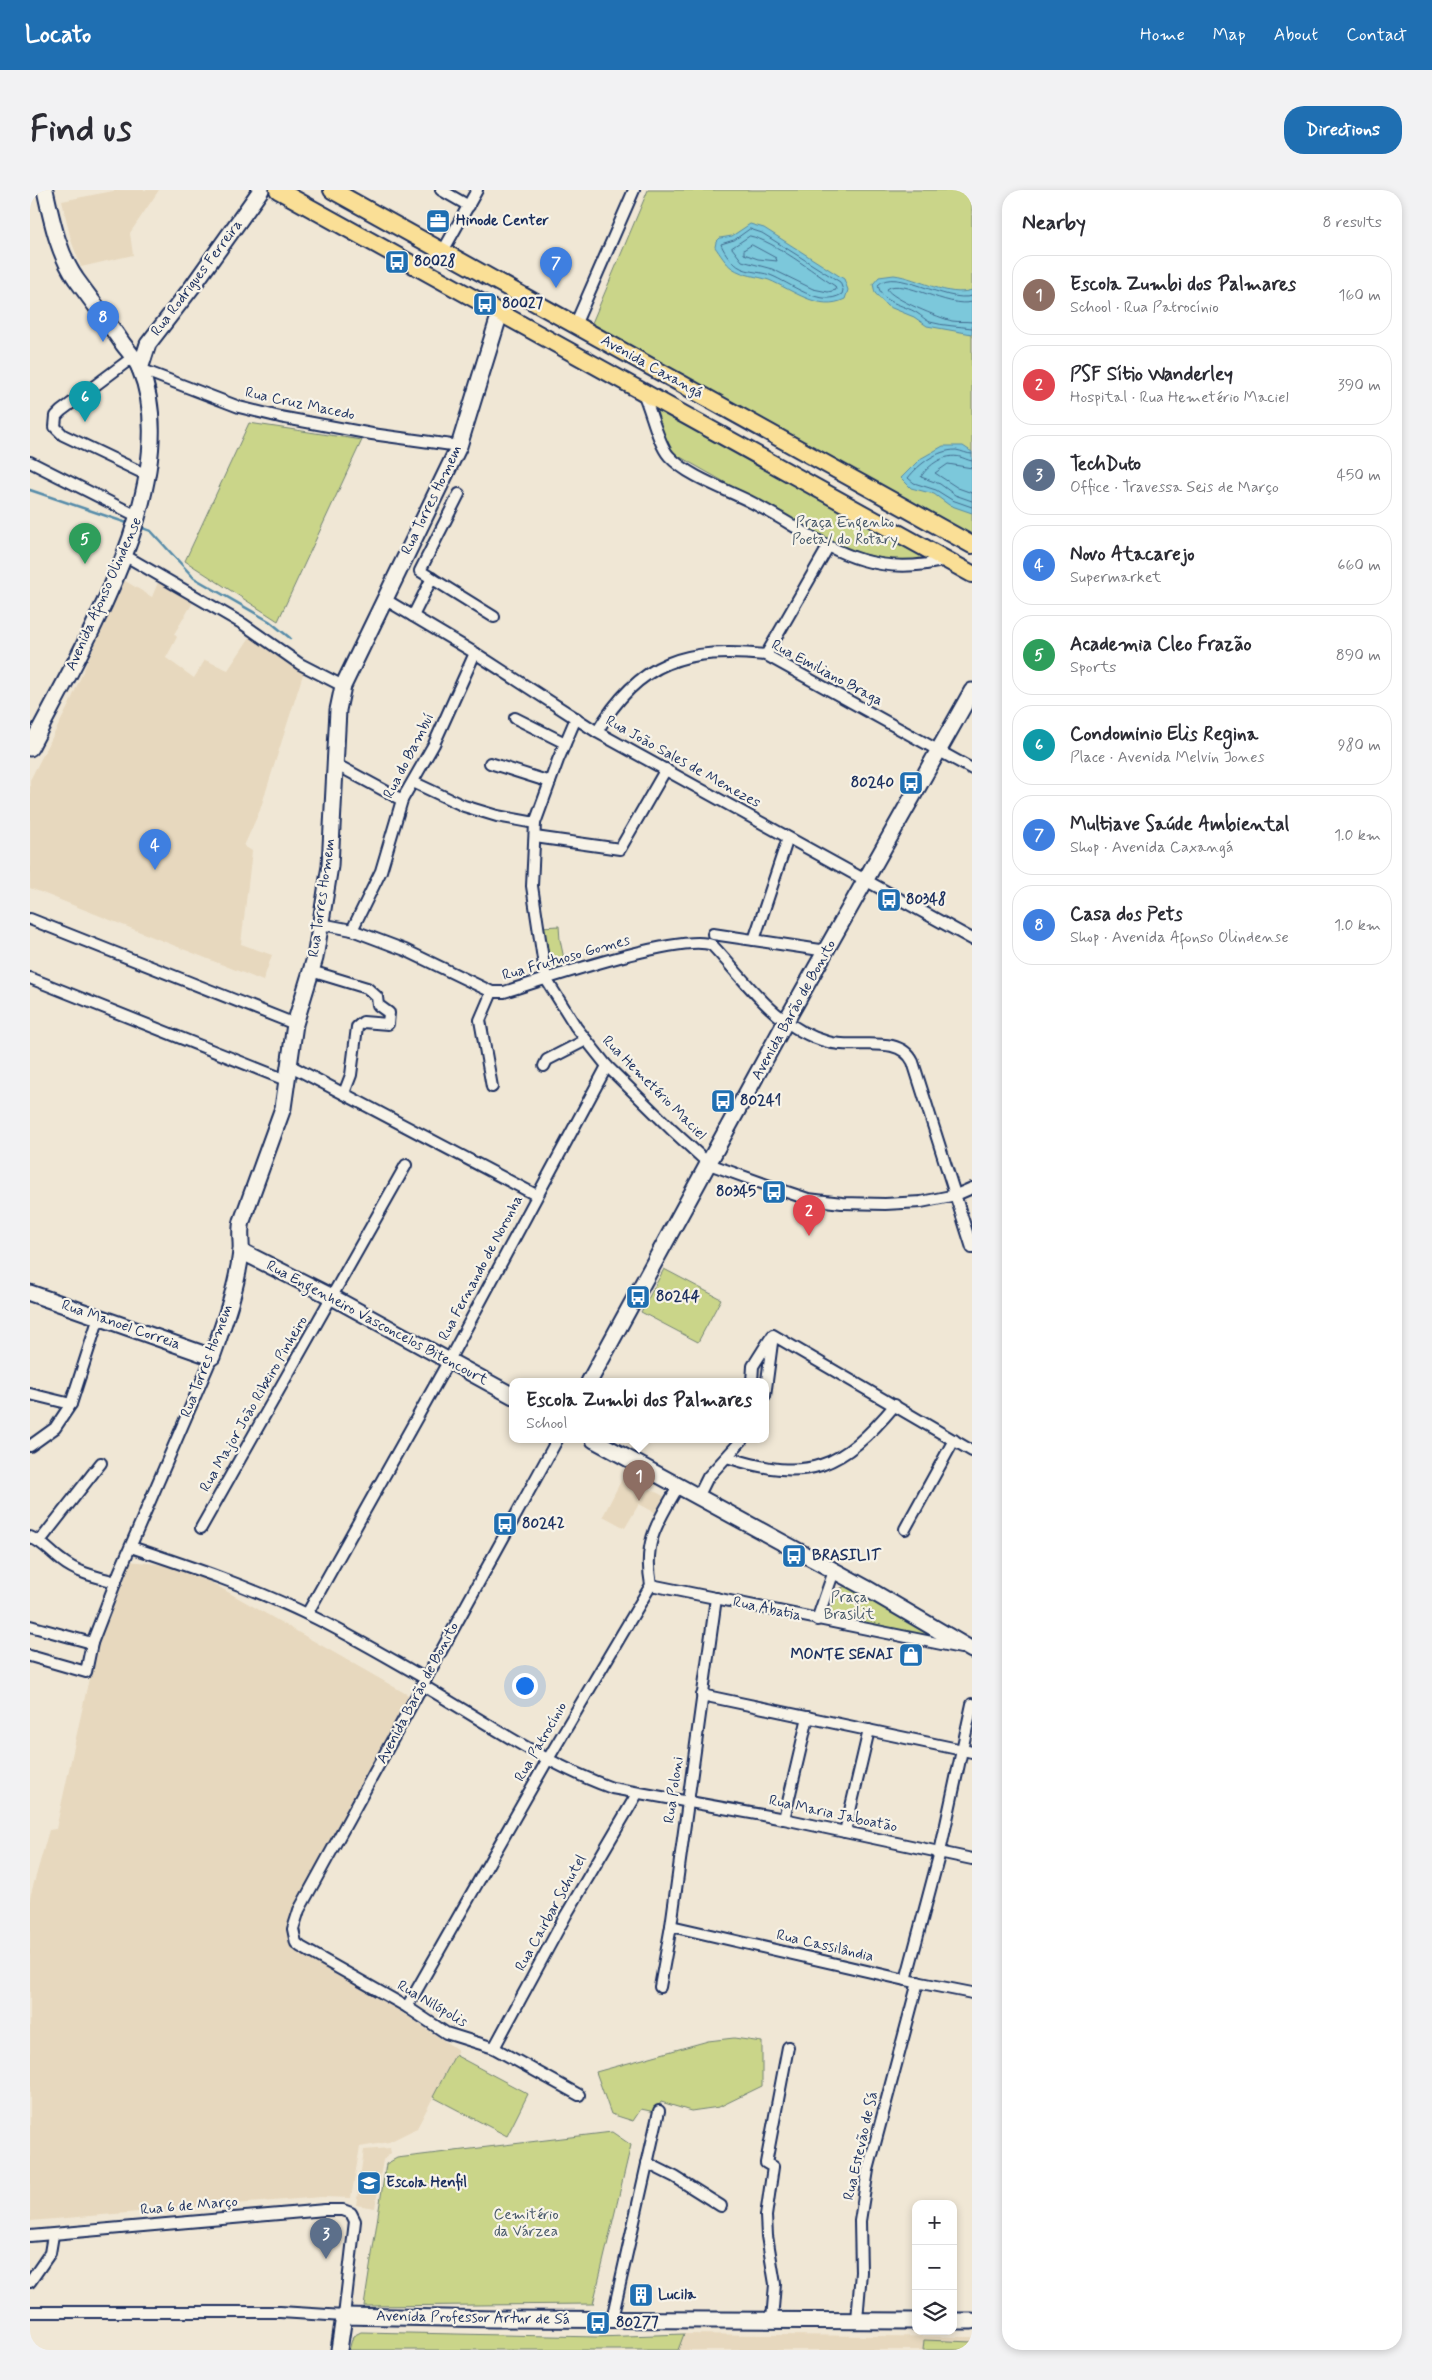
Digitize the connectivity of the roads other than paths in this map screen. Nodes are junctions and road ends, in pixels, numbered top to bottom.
1 (45, 190) edge
2 (262, 190) edge
3 (332, 190) edge
4 (441, 190) edge
5 (477, 190) edge
6 (634, 190) edge
7 (285, 192) edge
8 (469, 206) junction
9 (443, 251) junction
10 (500, 313) junction
11 (575, 325) junction
12 (119, 338) junction
13 (148, 344) junction
14 (136, 363) junction
15 (643, 392) junction
16 (459, 446) junction
17 (30, 462) edge
18 (44, 470) junction
19 (30, 471) edge
20 (149, 476) junction
21 (459, 494) dead end
22 (136, 523) junction
23 (972, 545) edge
24 (828, 547) junction
25 (124, 555) junction
26 (947, 560) junction
27 (972, 574) edge
28 (432, 578) junction
29 (386, 600) junction
30 (413, 616) junction
31 (494, 617) dead end
32 (475, 653) junction
33 (766, 655) junction
34 (342, 686) junction
35 (972, 691) edge
36 (515, 718) dead end
37 (576, 718) junction
38 (597, 732) junction
39 (565, 743) junction
40 (30, 748) edge
41 (938, 751) junction
42 (490, 763) dead end
43 (337, 765) junction
44 (666, 769) junction
45 (972, 769) edge
46 (413, 782) junction
47 (550, 782) junction
48 (402, 800) junction
49 (536, 824) junction
50 (536, 836) junction
51 (788, 838) junction
52 (866, 882) junction
53 (30, 919) edge
54 (321, 924) junction
55 (352, 930) junction
56 (713, 934) dead end
57 (972, 939) edge
58 (754, 940) junction
59 (827, 951) junction
60 (311, 971) junction
61 (30, 978) edge
62 (546, 979) junction
63 (492, 992) junction
64 (786, 1021) junction
65 (295, 1024) junction
66 (586, 1040) junction
67 (544, 1066) dead end
68 (607, 1066) junction
69 (288, 1072) junction
70 (492, 1087) dead end
71 (344, 1094) junction
72 (709, 1164) junction
73 (406, 1165) dead end
74 (972, 1188) edge
75 (536, 1195) junction
76 (956, 1195) junction
77 (972, 1248) edge
78 (242, 1251) junction
79 (30, 1293) edge
80 (332, 1297) junction
81 (98, 1317) junction
82 (772, 1336) junction
83 (212, 1357) junction
84 (448, 1362) junction
85 (591, 1378) edge
86 (752, 1378) edge
87 (768, 1378) edge
88 (30, 1394) edge
89 (509, 1394) edge
90 (71, 1404) junction
91 (895, 1405) junction
92 (954, 1440) junction
93 (555, 1443) edge
94 (599, 1443) edge
95 (739, 1443) edge
96 (30, 1446) edge
97 (972, 1451) edge
98 (727, 1457) junction
99 (101, 1463) dead end
100 (678, 1486) junction
101 (698, 1497) junction
102 (201, 1528) dead end
103 (905, 1530) dead end
104 (35, 1539) edge
105 (131, 1547) junction
106 (834, 1571) junction
107 (118, 1578) junction
108 (651, 1585) junction
109 (716, 1598) junction
110 (307, 1614) junction
111 (817, 1620) junction
112 (30, 1626) edge
113 (92, 1643) junction
114 (970, 1650) edge
115 (30, 1656) edge
116 (424, 1682) junction
117 (702, 1695) junction
118 (972, 1704) edge
119 (808, 1717) junction
120 (869, 1730) junction
121 (967, 1751) edge
122 (548, 1759) junction
123 (637, 1794) junction
124 (687, 1801) junction
125 (784, 1819) junction
126 (845, 1832) junction
127 (940, 1852) junction
128 (972, 1859) edge
129 (671, 1926) junction
130 (301, 1947) joint
131 (906, 1980) junction
132 (918, 1982) junction
133 (660, 1987) dead end
134 (972, 1993) edge
135 (407, 2007) junction
136 (788, 2047) dead end
137 (494, 2048) junction
138 (579, 2095) dead end
139 (659, 2111) dead end
140 (647, 2163) junction
141 (721, 2206) dead end
142 (53, 2235) junction
143 (30, 2236) edge
144 (30, 2282) edge
145 (30, 2312) edge
146 (344, 2316) junction
147 (612, 2319) junction
148 (772, 2320) junction
149 (857, 2320) junction
150 (912, 2321) edge
151 (957, 2321) edge
152 (972, 2321) edge
153 (339, 2350) edge

1 - 12 street, Avenida Afonso Olindense
2 - 13 street, Rua Rodrigues Ferreira
3 - 9 main road, Avenida Caxangá
4 - 8 street
5 - 8 street
6 - 11 street
7 - 10 main road, Avenida Caxangá
8 - 9 street
9 - 11 main road, Avenida Caxangá
10 - 15 main road, Avenida Caxangá
10 - 16 street, Rua Torres Homem
11 - 23 main road, Avenida Caxangá
12 - 13 street
12 - 14 street, Avenida Afonso Olindense
13 - 14 street, Rua Rodrigues Ferreira
14 - 16 street, Rua Cruz Macedo
14 - 20 street, Avenida Afonso Olindense
14 - 20 street
15 - 24 street, Avenida Caxangá
15 - 26 main road, Avenida Caxangá
16 - 29 street, Rua Torres Homem
17 - 18 street
18 - 19 street
18 - 22 street
20 - 22 street, Avenida Afonso Olindense
21 - 28 street
22 - 25 street, Avenida Afonso Olindense
24 - 26 street, Avenida Caxangá
24 - 33 street
25 - 34 street
25 - 40 street, Avenida Afonso Olindense
26 - 27 main road, Avenida Caxangá
28 - 30 street
28 - 31 street
29 - 30 street, Rua João Sales de Menezes
29 - 34 street, Rua Torres Homem
30 - 32 street, Rua João Sales de Menezes
32 - 37 street, Rua João Sales de Menezes
32 - 46 street, Rua do Bambuí
33 - 38 street, Rua Emiliano Braga
33 - 41 street, Rua Emiliano Braga
34 - 43 street, Rua Torres Homem
35 - 41 street, Avenida Barão de Bonito
36 - 39 street
37 - 38 street, Rua João Sales de Menezes
37 - 39 street, Rua Hemetério Maciel
38 - 44 street, Rua João Sales de Menezes
39 - 47 street, Rua Hemetério Maciel
41 - 45 street, Rua Emiliano Braga
41 - 52 street, Avenida Barão de Bonito
42 - 47 street
43 - 48 street
43 - 54 street, Rua Torres Homem
44 - 50 street
44 - 51 street, Rua João Sales de Menezes
46 - 48 street, Rua do Bambuí
46 - 49 street
47 - 49 street, Rua Hemetério Maciel
48 - 55 street, Rua do Bambuí
49 - 50 street, Rua Hemetério Maciel
50 - 62 street, Rua Hemetério Maciel
51 - 52 street, Rua João Sales de Menezes
51 - 58 street
52 - 57 street, Rua João Sales de Menezes
52 - 59 street, Avenida Barão de Bonito
53 - 65 street
54 - 55 street, Rua Frutuoso Gomes
54 - 60 street, Rua Torres Homem
55 - 63 street, Rua Frutuoso Gomes
56 - 58 street
58 - 59 street
59 - 64 street, Avenida Barão de Bonito
60 - 65 street, Rua Torres Homem
60 - 71 street
61 - 69 street
62 - 63 street, Rua Frutuoso Gomes
62 - 64 street, Rua Frutuoso Gomes
62 - 66 street, Rua Hemetério Maciel
63 - 70 street
64 - 72 street, Avenida Barão de Bonito
64 - 76 street
65 - 69 street, Rua Torres Homem
66 - 67 street
66 - 68 street, Rua Hemetério Maciel
68 - 72 street, Rua Hemetério Maciel
68 - 75 street, Rua Fernando de Noronha
69 - 71 street
69 - 78 street, Rua Torres Homem
71 - 75 street
72 - 76 street, Rua Hemetério Maciel
72 - 85 street, Avenida Barão de Bonito
73 - 80 street, Rua Major João Ribeiro Pinheiro
74 - 76 street, Rua Hemetério Maciel
75 - 84 street, Rua Fernando de Noronha
76 - 77 street
78 - 80 street, Rua Engenheiro Vasconcelos Bitencourt
78 - 83 street, Rua Torres Homem
79 - 81 street, Rua Manoel Correia
80 - 84 street, Rua Engenheiro Vasconcelos Bitencourt
80 - 102 street, Rua Major João Ribeiro Pinheiro
81 - 83 street, Rua Manoel Correia
81 - 90 street
82 - 86 street
82 - 87 street
82 - 91 street
83 - 105 street, Rua Torres Homem
84 - 89 street, Rua Engenheiro Vasconcelos Bitencourt
84 - 110 street, Rua Fernando de Noronha
88 - 90 street
90 - 96 street
91 - 92 street
91 - 98 street
92 - 97 street
92 - 103 street
93 - 116 street, Avenida Barão de Bonito
94 - 100 street
95 - 98 street
98 - 101 street
99 - 104 street
100 - 101 street
100 - 108 street
101 - 106 street
104 - 107 street
105 - 107 street, Rua Torres Homem
105 - 110 street, Rua Maria Jaboatão
106 - 111 street
106 - 114 street
107 - 113 street, Rua Torres Homem
108 - 109 street, Rua Abatia
108 - 122 street, Rua Patrocínio
109 - 111 street, Rua Abatia
109 - 117 street, Rua Poloni
110 - 116 street, Rua Maria Jaboatão
111 - 114 street, Rua Abatia
112 - 113 street
113 - 115 street, Rua Torres Homem
116 - 122 street, Rua Maria Jaboatão
116 - 130 street, Avenida Barão de Bonito
117 - 119 street
117 - 124 street, Rua Poloni
118 - 121 street
119 - 120 street
119 - 125 street
120 - 121 street
120 - 126 street
121 - 127 street
122 - 123 street, Rua Maria Jaboatão
122 - 135 street, Rua Patrocínio
123 - 124 street, Rua Maria Jaboatão
123 - 137 street, Rua Cairbar Schutel
124 - 125 street, Rua Maria Jaboatão
124 - 129 street, Rua Poloni
125 - 126 street, Rua Maria Jaboatão
126 - 127 street, Rua Maria Jaboatão
127 - 128 street, Rua Maria Jaboatão
127 - 131 street
129 - 131 street, Rua Cassilândia
129 - 133 street, Rua Poloni
130 - 135 street, Rua Nilópolis
131 - 132 street, Rua Cassilândia
132 - 134 street, Rua Cassilândia
132 - 149 street, Rua Estevão de Sá
135 - 137 street, Rua Nilópolis
136 - 148 street
137 - 138 street, Rua Nilópolis
139 - 140 street
140 - 141 street
140 - 147 street
142 - 143 street, Rua 6 de Março
142 - 144 street
142 - 146 street, Rua 6 de Março
145 - 146 street, Avenida Professor Artur de Sá
146 - 147 street, Avenida Professor Artur de Sá
146 - 153 street
147 - 148 street, Avenida Professor Artur de Sá
148 - 149 street, Avenida Professor Artur de Sá
149 - 150 street, Avenida Professor Artur de Sá
151 - 152 street

